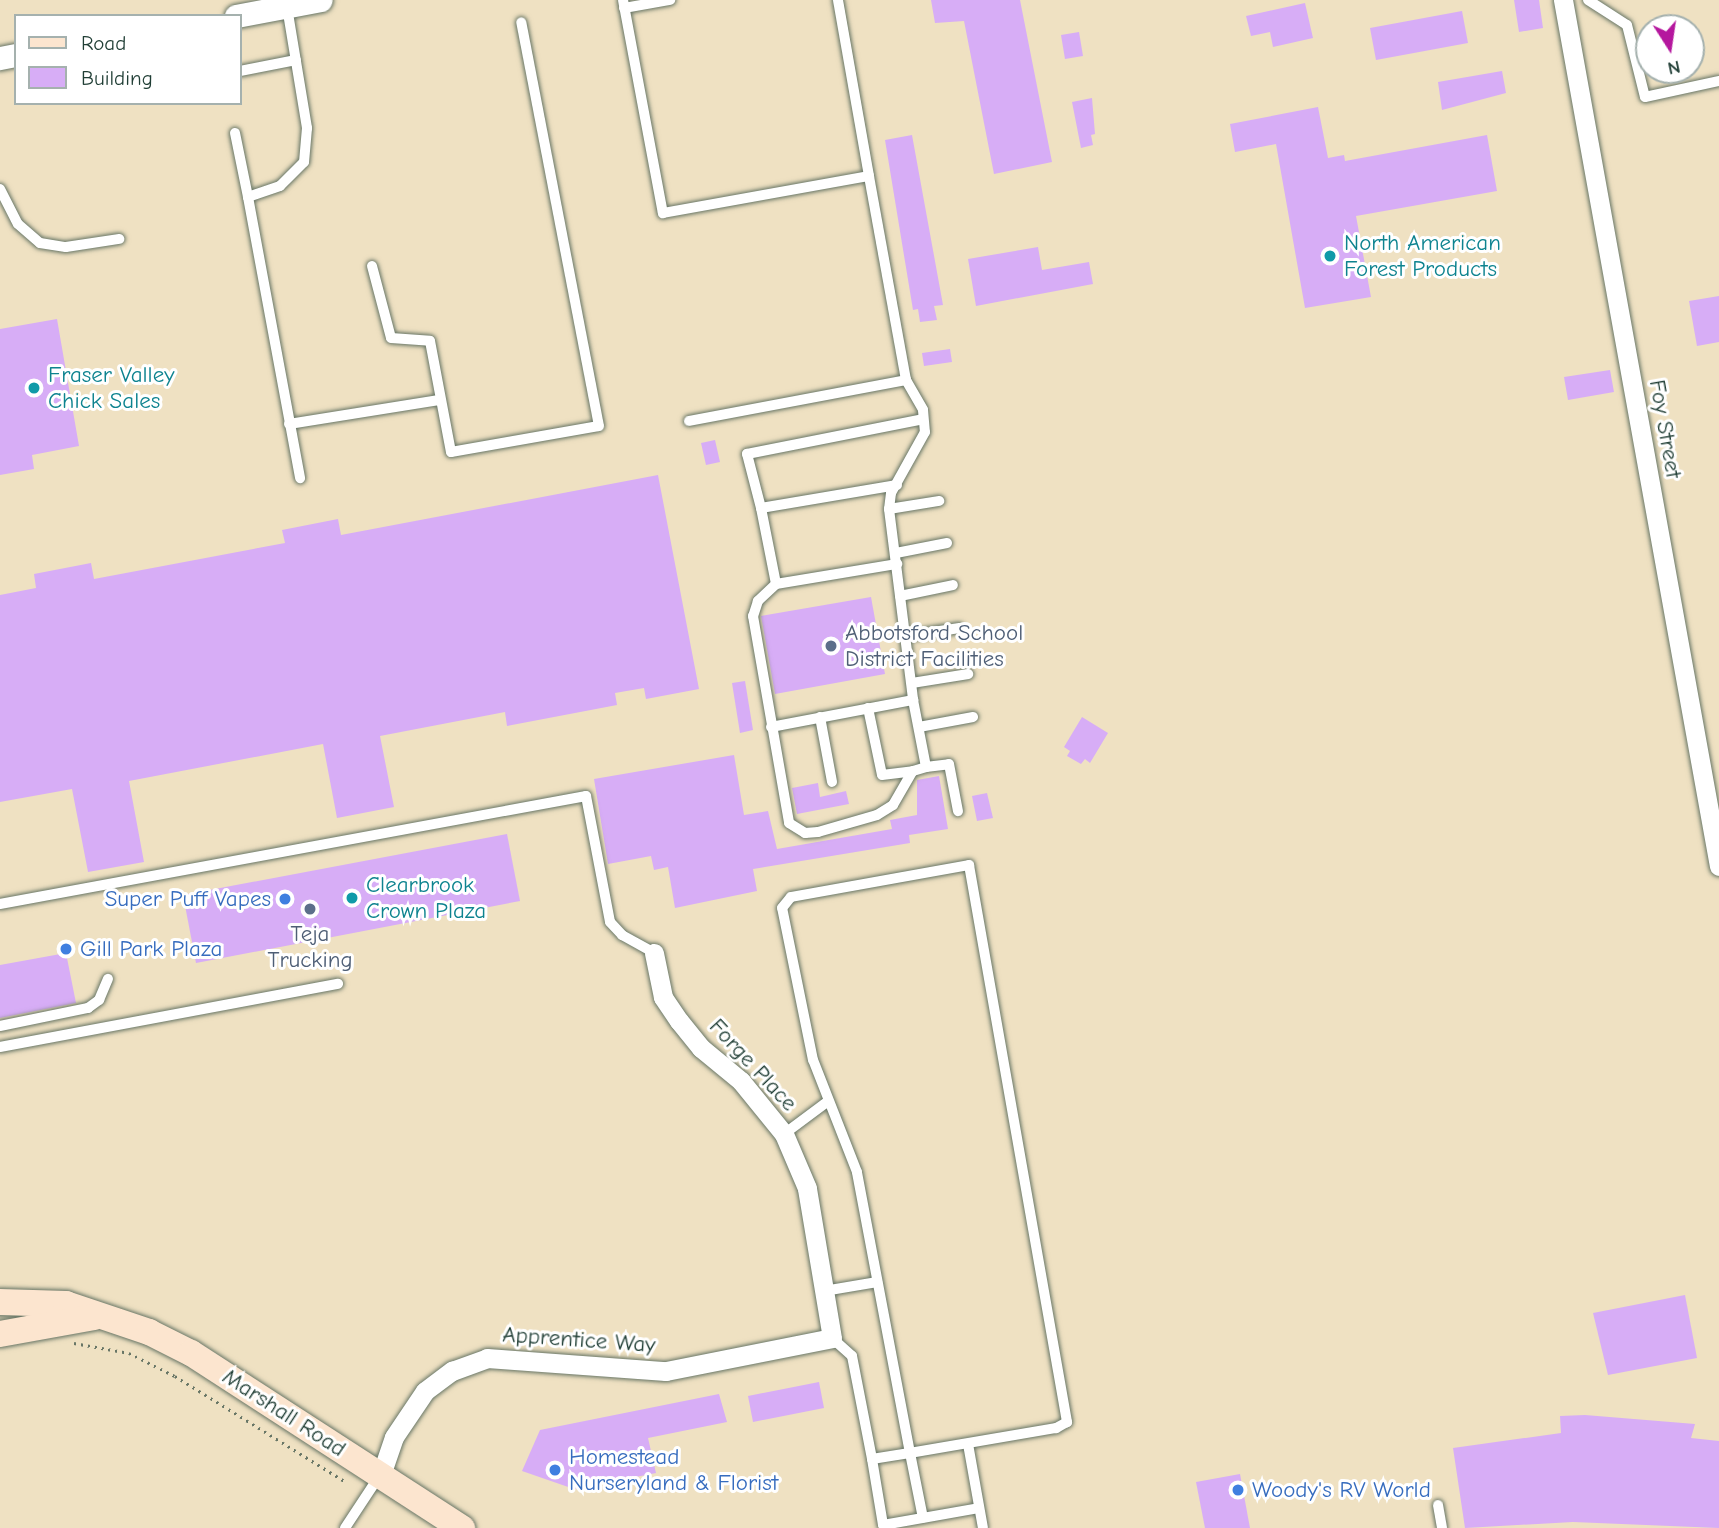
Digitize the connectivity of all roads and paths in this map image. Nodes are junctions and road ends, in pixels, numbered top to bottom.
1 (321, 0) edge
2 (670, 0) edge
3 (838, 0) edge
4 (1563, 0) edge
5 (1588, 0) edge
6 (623, 4) edge
7 (287, 6) junction
8 (242, 15) edge
9 (521, 22) dead end
10 (296, 60) junction
11 (242, 71) edge
12 (1719, 81) edge
13 (235, 133) dead end
14 (869, 176) junction
15 (0, 189) edge
16 (248, 197) junction
17 (119, 239) dead end
18 (372, 266) dead end
19 (906, 380) junction
20 (439, 400) junction
21 (923, 419) junction
22 (689, 421) dead end
23 (289, 424) junction
24 (300, 478) dead end
25 (897, 485) junction
26 (939, 502) dead end
27 (761, 508) junction
28 (889, 509) junction
29 (947, 543) dead end
30 (896, 553) junction
31 (897, 564) junction
32 (776, 584) junction
33 (953, 585) dead end
34 (900, 596) junction
35 (959, 628) dead end
36 (906, 636) junction
37 (968, 674) dead end
38 (912, 683) junction
39 (913, 700) junction
40 (868, 708) junction
41 (820, 717) junction
42 (972, 717) dead end
43 (771, 727) junction
44 (919, 727) junction
45 (926, 767) junction
46 (913, 771) junction
47 (831, 782) dead end
48 (958, 811) dead end
49 (1719, 866) edge
50 (0, 904) edge
51 (654, 953) joint
52 (108, 979) dead end
53 (338, 984) dead end
54 (0, 1026) edge
55 (0, 1047) edge
56 (827, 1102) junction
57 (785, 1134) junction
58 (877, 1282) junction
59 (824, 1291) junction
60 (0, 1303) edge
61 (97, 1317) junction
62 (0, 1318) edge
63 (0, 1334) edge
64 (832, 1338) junction
65 (61, 1341) dead end
66 (968, 1444) junction
67 (910, 1453) junction
68 (872, 1459) junction
69 (381, 1475) junction
70 (346, 1482) dead end
71 (1438, 1505) dead end
72 (979, 1508) junction
73 (923, 1518) junction
74 (345, 1528) edge
75 (461, 1528) edge
76 (983, 1528) edge
77 (1442, 1528) edge

1 - 7 street
2 - 6 lane
3 - 14 lane
4 - 49 street, Foy Street
5 - 12 lane
6 - 14 lane
7 - 8 street
7 - 10 lane
9 - 20 lane
10 - 11 lane
10 - 16 lane
13 - 16 lane
14 - 19 lane
15 - 17 lane
16 - 23 lane
18 - 20 lane
19 - 21 lane
19 - 22 lane
20 - 23 lane
21 - 25 lane
21 - 27 lane
23 - 24 lane
25 - 27 lane
25 - 28 lane
26 - 28 lane
27 - 32 lane
28 - 30 lane
29 - 30 lane
30 - 31 lane
31 - 32 lane
31 - 34 lane
32 - 43 lane
33 - 34 lane
34 - 36 lane
35 - 36 lane
36 - 38 lane
37 - 38 lane
38 - 39 lane
39 - 40 lane
39 - 44 lane
40 - 41 lane
40 - 46 lane
41 - 43 lane
41 - 47 lane
42 - 44 lane
43 - 46 lane
44 - 45 lane
45 - 46 lane
45 - 48 lane
50 - 51 lane
51 - 57 street, Forge Place
52 - 54 lane
53 - 55 lane
56 - 57 lane
56 - 58 lane
56 - 66 lane
57 - 59 street, Forge Place
58 - 59 lane
58 - 67 lane
59 - 64 street, Forge Place
60 - 61 main road, Marshall Road
61 - 62 main road, Marshall Road
61 - 63 main road
61 - 69 main road, Marshall Road
64 - 68 lane
64 - 69 street, Apprentice Way
65 - 70 path
66 - 67 lane
66 - 72 lane
67 - 68 lane
67 - 73 lane
68 - 73 lane
69 - 74 lane
69 - 75 main road, Marshall Road
71 - 77 lane
72 - 73 lane
72 - 76 lane

